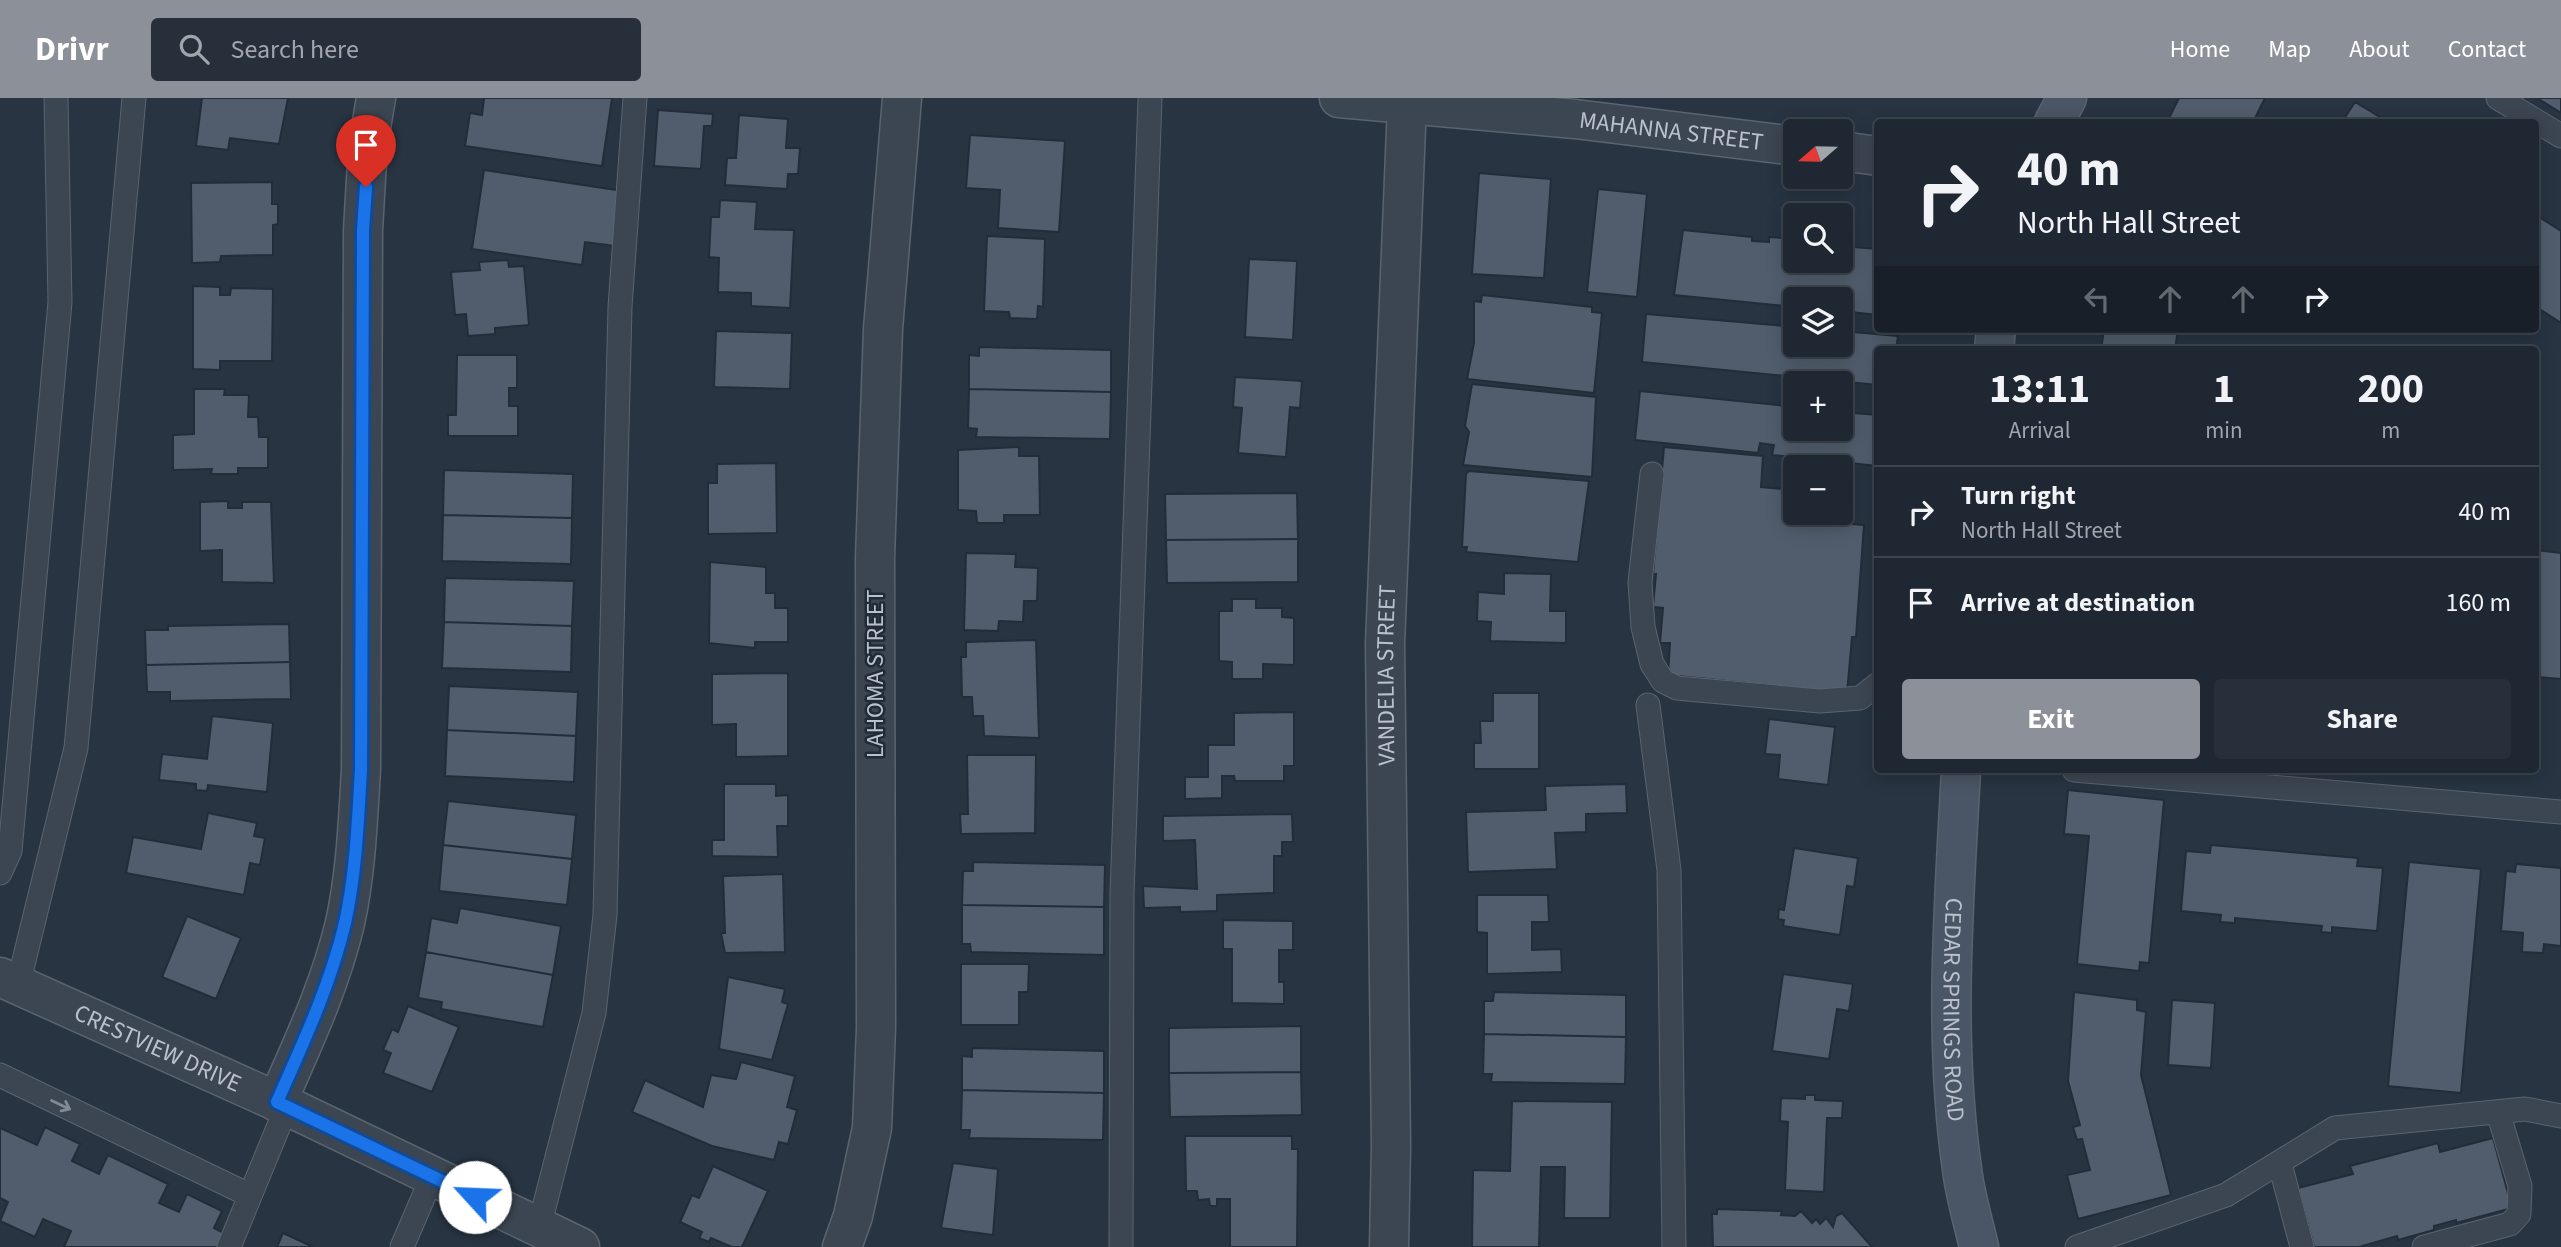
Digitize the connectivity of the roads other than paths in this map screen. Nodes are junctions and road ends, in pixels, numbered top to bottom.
1 (57, 98) edge
2 (134, 98) edge
3 (376, 98) edge
4 (635, 98) edge
5 (902, 98) edge
6 (1150, 98) edge
7 (1339, 98) edge
8 (2498, 98) edge
9 (1407, 104) junction
10 (1530, 107) edge
11 (1579, 108) edge
12 (2533, 119) edge
13 (2539, 123) edge
14 (2561, 136) edge
15 (1783, 144) edge
16 (1853, 153) edge
17 (1874, 155) edge
18 (1652, 474) dead end
19 (1874, 687) edge
20 (1648, 705) dead end
21 (1961, 773) edge
22 (2109, 773) edge
23 (2561, 812) edge
24 (0, 873) edge
25 (9, 981) edge
26 (0, 1075) edge
27 (282, 1104) junction
28 (2498, 1112) junction
29 (2561, 1116) edge
30 (2280, 1164) junction
31 (432, 1177) junction
32 (249, 1195) junction
33 (539, 1227) junction
34 (229, 1247) edge
35 (402, 1247) edge
36 (580, 1247) edge
37 (842, 1247) edge
38 (1121, 1247) edge
39 (1389, 1247) edge
40 (1674, 1247) edge
41 (1979, 1247) edge
42 (2077, 1247) edge
43 (2302, 1247) edge
44 (2424, 1247) edge

1 - 24 lane
2 - 25 lane
3 - 27 street
4 - 33 lane
5 - 37 street, LAHOMA STREET
6 - 38 lane
7 - 9 street, MAHANNA STREET
8 - 12 lane
9 - 10 street, MAHANNA STREET
9 - 39 street, VANDELIA STREET
10 - 11 street, MAHANNA STREET
11 - 15 street, MAHANNA STREET
13 - 14 lane
16 - 17 street
18 - 19 lane
20 - 40 lane
21 - 41 main road, CEDAR SPRINGS ROAD
22 - 23 lane
25 - 27 street, CRESTVIEW DRIVE
26 -> 32 lane
27 - 31 street, CRESTVIEW DRIVE
27 - 32 lane
28 - 29 lane
28 - 30 lane
28 - 44 lane
30 - 42 lane
30 - 43 lane
31 - 33 street, CRESTVIEW DRIVE
31 - 35 lane
32 - 34 lane
33 - 36 street, CRESTVIEW DRIVE

